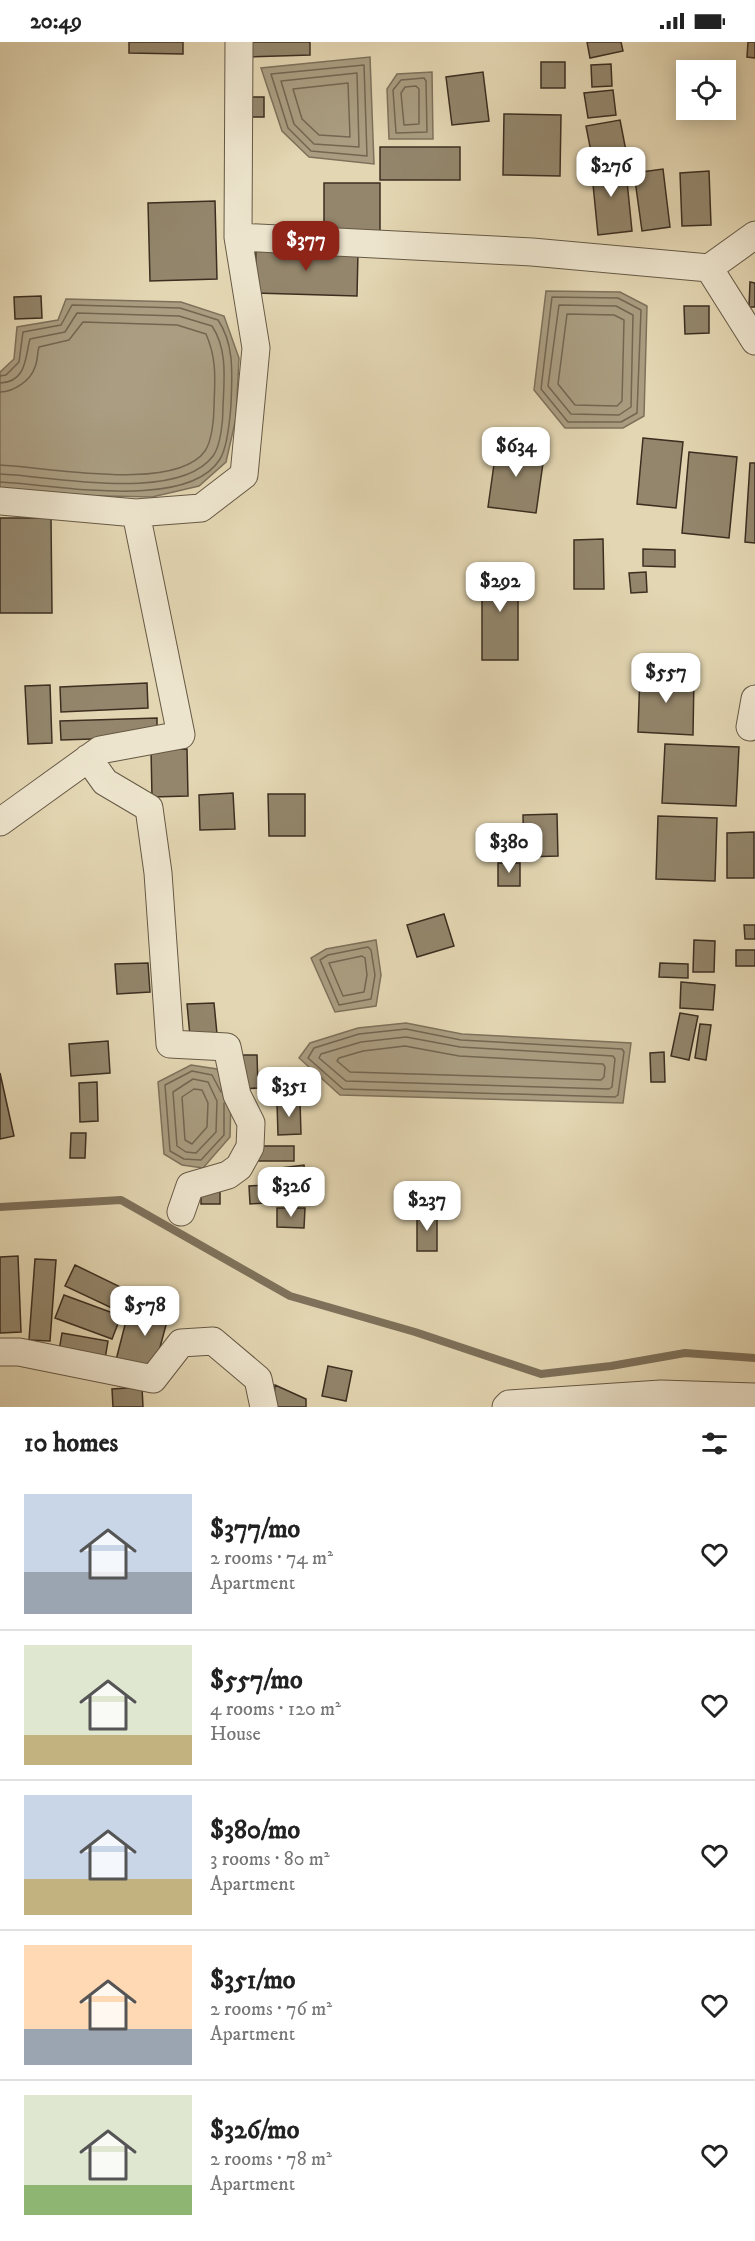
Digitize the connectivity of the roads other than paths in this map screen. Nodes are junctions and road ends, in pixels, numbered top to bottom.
1 (239, 42) edge
2 (755, 235) edge
3 (238, 237) junction
4 (709, 268) junction
5 (755, 341) edge
6 (0, 501) edge
7 (136, 513) junction
8 (755, 699) edge
9 (750, 727) dead end
10 (88, 758) junction
11 (0, 822) edge
12 (181, 1212) dead end
13 (0, 1352) edge
14 (755, 1397) edge
15 (264, 1407) edge
16 (506, 1407) edge

1 - 3 street
2 - 4 street
3 - 4 street
3 - 7 street
4 - 5 street
6 - 7 street
7 - 10 street
8 - 9 street
10 - 11 street
10 - 12 street
13 - 15 street
14 - 16 street

